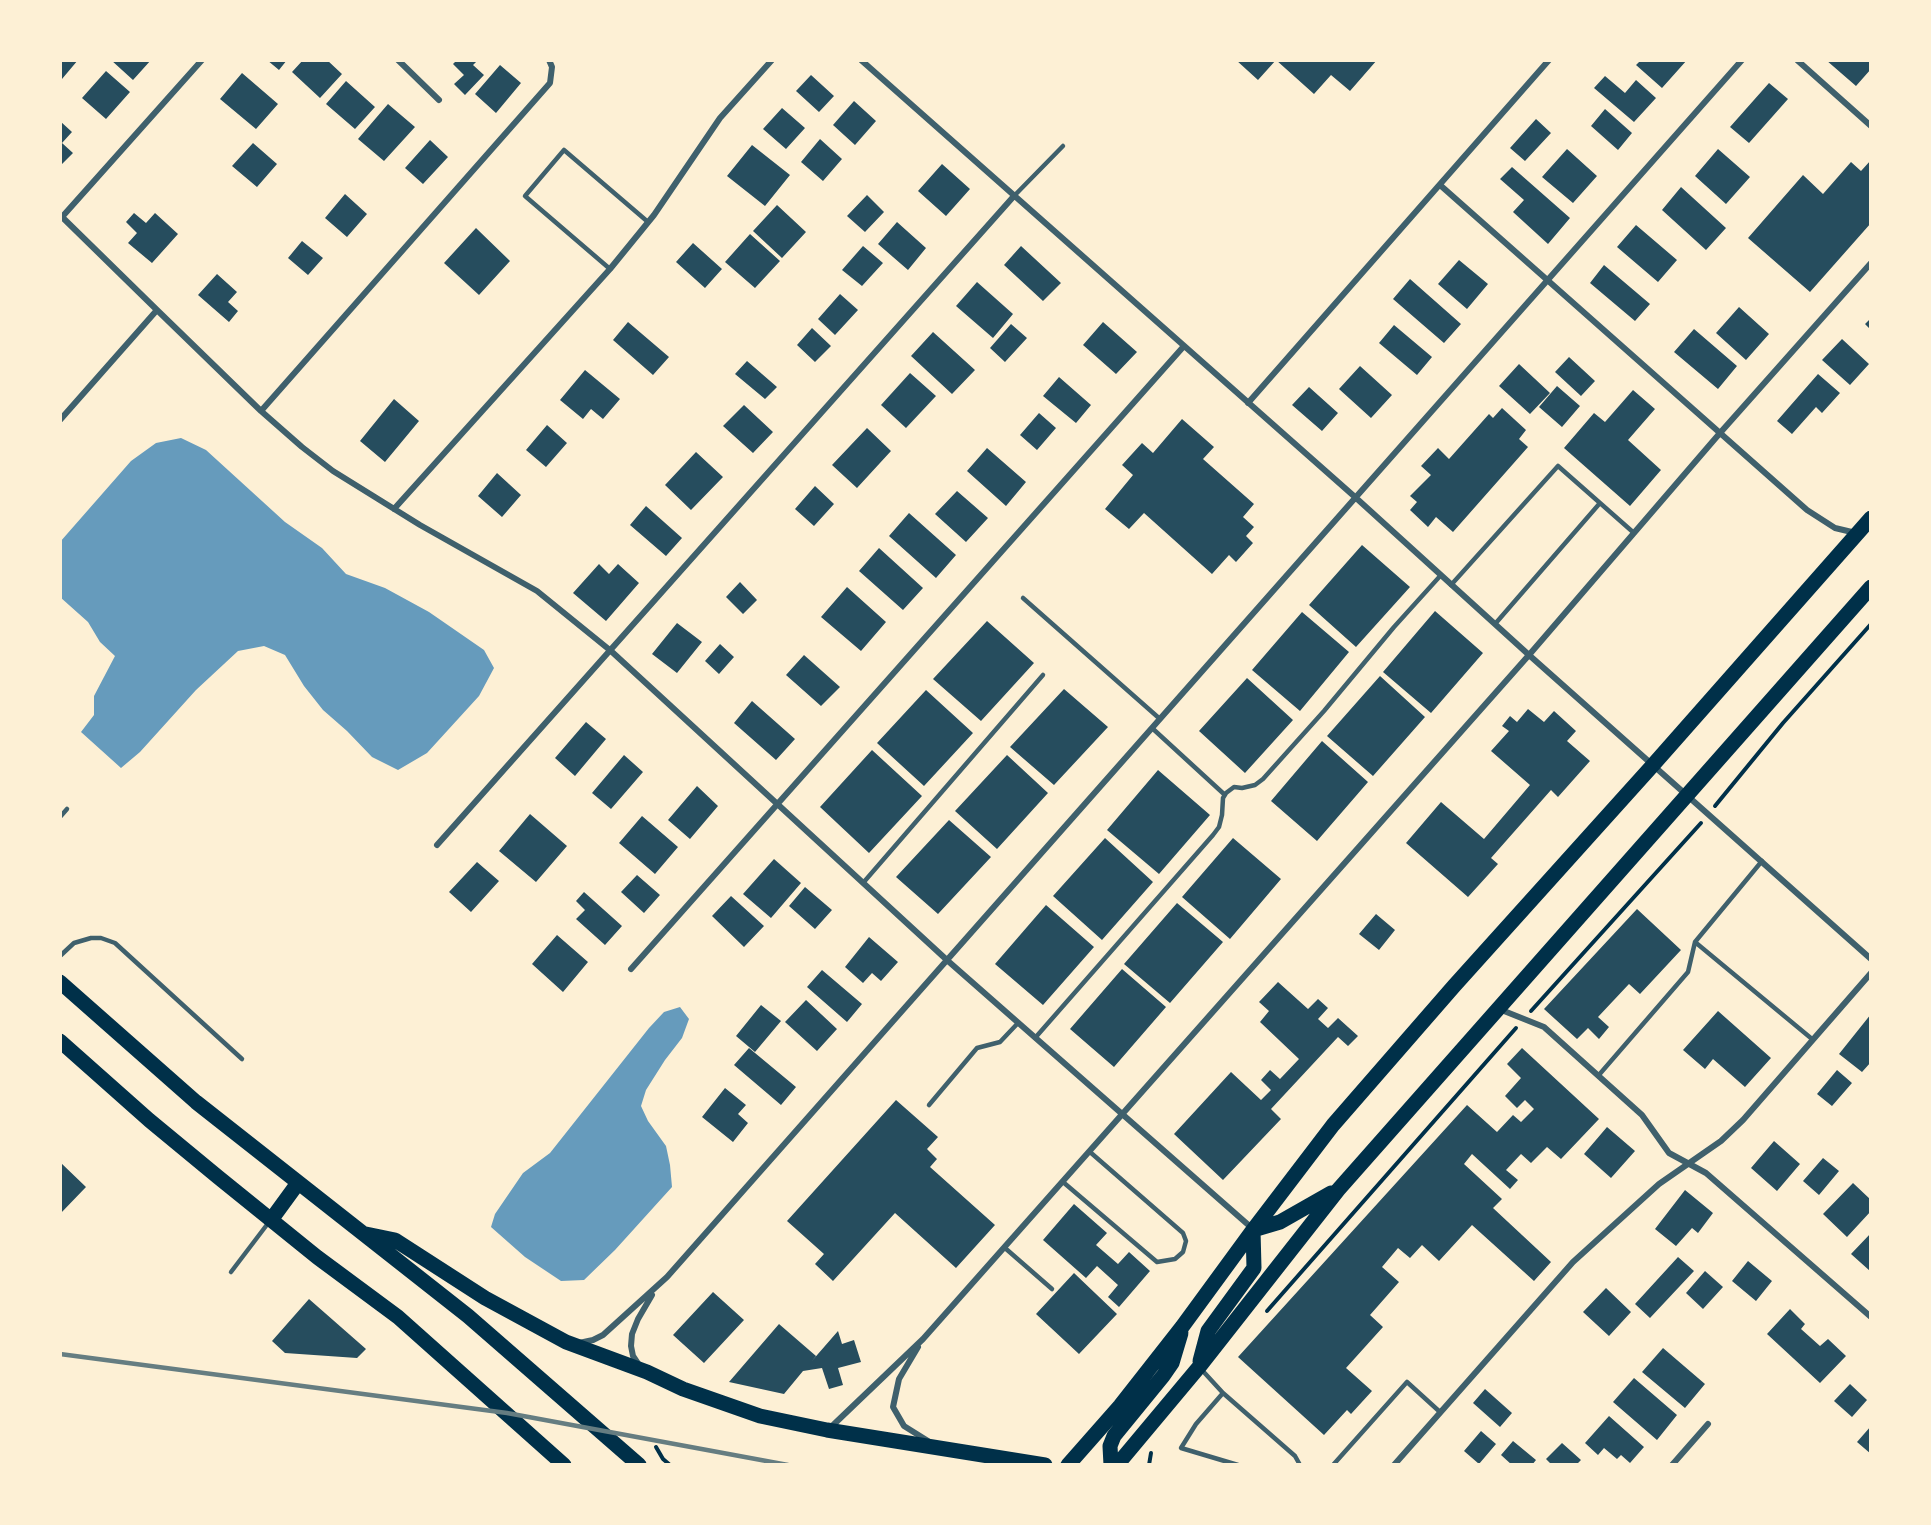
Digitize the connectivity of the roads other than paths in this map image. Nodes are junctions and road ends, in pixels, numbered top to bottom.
1 (202, 60) edge
2 (398, 60) edge
3 (549, 60) edge
4 (772, 60) edge
5 (861, 60) edge
6 (1549, 60) edge
7 (1742, 60) edge
8 (1797, 60) edge
9 (440, 100) dead end
10 (1871, 126) edge
11 (1064, 146) dead end
12 (1440, 185) junction
13 (1014, 196) junction
14 (61, 216) edge
15 (648, 222) junction
16 (1871, 263) edge
17 (610, 269) junction
18 (1546, 280) junction
19 (157, 310) junction
20 (1184, 346) junction
21 (1248, 403) junction
22 (261, 411) junction
23 (60, 420) edge
24 (1720, 433) junction
25 (1355, 497) junction
26 (1600, 503) junction
27 (394, 509) junction
28 (1871, 518) edge
29 (1634, 533) junction
30 (1858, 534) junction
31 (1441, 575) junction
32 (1451, 585) junction
33 (1871, 587) edge
34 (1023, 598) dead end
35 (1495, 624) junction
36 (611, 651) junction
37 (1529, 655) junction
38 (1043, 675) dead end
39 (1160, 719) junction
40 (1152, 728) junction
41 (1653, 765) junction
42 (1225, 795) junction
43 (1686, 795) junction
44 (777, 804) junction
45 (67, 809) dead end
46 (60, 817) edge
47 (437, 845) dead end
48 (1762, 861) junction
49 (863, 883) junction
50 (1695, 942) junction
51 (60, 956) edge
52 (1871, 959) edge
53 (948, 961) junction
54 (632, 969) dead end
55 (1871, 973) edge
56 (60, 982) edge
57 (1499, 1009) junction
58 (1018, 1023) junction
59 (1035, 1038) junction
60 (1812, 1039) junction
61 (60, 1041) edge
62 (242, 1059) dead end
63 (1598, 1076) junction
64 (929, 1105) dead end
65 (1123, 1115) junction
66 (1090, 1152) junction
67 (1688, 1162) junction
68 (1063, 1182) junction
69 (298, 1183) junction
70 (1338, 1190) junction
71 (271, 1220) junction
72 (1253, 1230) junction
73 (363, 1234) junction
74 (1005, 1248) junction
75 (231, 1272) dead end
76 (655, 1289) junction
77 (1052, 1289) dead end
78 (1871, 1317) edge
79 (1182, 1327) junction
80 (923, 1339) junction
81 (567, 1342) junction
82 (1199, 1367) junction
83 (648, 1372) junction
84 (1223, 1393) junction
85 (1440, 1412) junction
86 (1708, 1424) dead end
87 (827, 1430) junction
88 (939, 1448) junction
89 (564, 1465) edge
90 (639, 1465) edge
91 (1046, 1465) edge
92 (1068, 1465) edge
93 (1111, 1465) edge
94 (1117, 1465) edge
95 (1238, 1465) edge
96 (1300, 1465) edge
97 (1334, 1465) edge
98 (1394, 1465) edge
99 (1672, 1465) edge

1 - 14 street
2 - 9 street
3 - 22 street
4 - 15 street
5 - 13 street
6 - 12 street
7 - 18 street
8 - 10 street
11 - 13 lane
12 - 18 street
12 - 21 street
13 - 20 street
13 - 36 street
14 - 19 street
15 - 17 street
15 - 17 lane
16 - 24 street
17 - 27 street
18 - 24 street
18 - 25 street
19 - 22 street
19 - 23 street
20 - 21 street
20 - 44 street
21 - 25 street
22 - 27 street
24 - 29 street
24 - 30 street
25 - 31 street
25 - 39 street
26 - 29 lane
26 - 32 lane
26 - 35 lane
27 - 36 street
28 - 30 main road
29 - 37 street
30 - 41 main road
31 - 32 street
31 - 42 lane
32 - 35 street
33 - 43 main road
34 - 39 lane
35 - 37 street
36 - 44 street
36 - 47 street
37 - 41 street
37 - 65 street
38 - 49 lane
39 - 40 street
40 - 42 lane
40 - 53 street
41 - 43 street
41 - 72 main road
42 - 59 lane
43 - 48 street
43 - 57 main road
44 - 49 street
44 - 54 street
45 - 46 lane
48 - 50 lane
48 - 52 street
49 - 53 street
50 - 60 lane
50 - 63 lane
51 - 62 lane
53 - 58 street
53 - 76 street
55 - 60 street
56 - 69 main road
57 - 63 street
57 - 70 main road
58 - 59 street
58 - 64 lane
59 - 65 street
60 - 67 street
61 - 71 main road
63 - 67 street
65 - 66 street
65 - 72 street
66 - 68 street
66 - 68 lane
67 - 78 street
67 - 85 street
68 - 74 street
69 - 71 main road
69 - 73 main road
70 - 72 main road
70 - 82 main road
71 - 75 lane
71 - 89 main road
72 - 79 main road
72 - 82 main road
73 - 81 main road
73 - 90 main road
74 - 77 lane
74 - 80 street
76 - 81 street
76 - 83 street
79 - 92 main road
79 - 93 main road
80 - 87 street
80 - 88 street
81 - 83 main road
82 - 84 lane
82 - 94 main road
83 - 87 main road
84 - 95 lane
84 - 96 lane
85 - 97 lane
85 - 98 street
86 - 99 street
87 - 88 main road
88 - 91 main road

